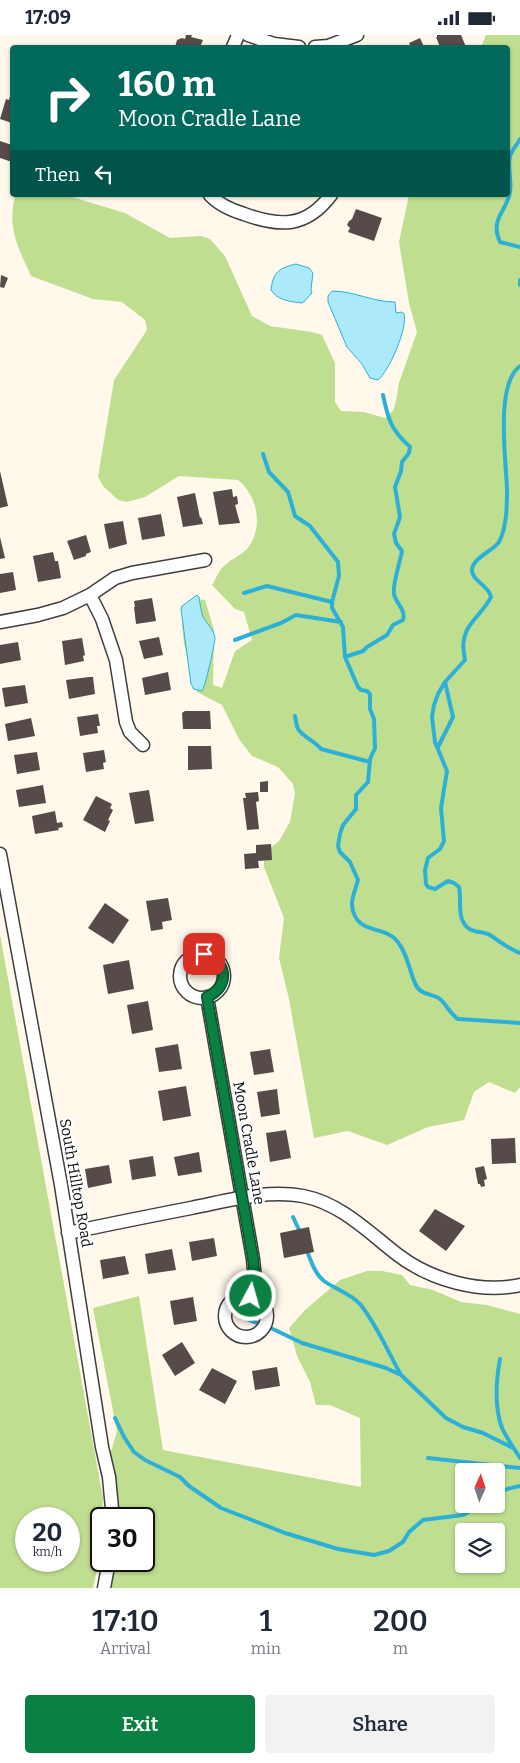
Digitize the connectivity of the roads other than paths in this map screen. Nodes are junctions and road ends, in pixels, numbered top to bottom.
1 (248, 35) edge
2 (357, 35) edge
3 (282, 45) edge
4 (333, 45) edge
5 (212, 197) edge
6 (329, 197) edge
7 (205, 560) dead end
8 (90, 595) junction
9 (0, 621) edge
10 (144, 745) dead end
11 (0, 854) edge
12 (207, 997) dead end
13 (242, 1197) junction
14 (68, 1233) junction
15 (520, 1285) edge
16 (251, 1296) dead end
17 (112, 1507) edge
18 (107, 1572) edge
19 (104, 1588) edge

1 - 3 street
2 - 4 street
5 - 6 street
7 - 8 street
8 - 9 street
8 - 10 street
11 - 14 street, South Hilltop Road
12 - 13 street, Moon Cradle Lane
13 - 14 street
13 - 15 street
13 - 16 street, Moon Cradle Lane
14 - 17 street, South Hilltop Road
18 - 19 street

